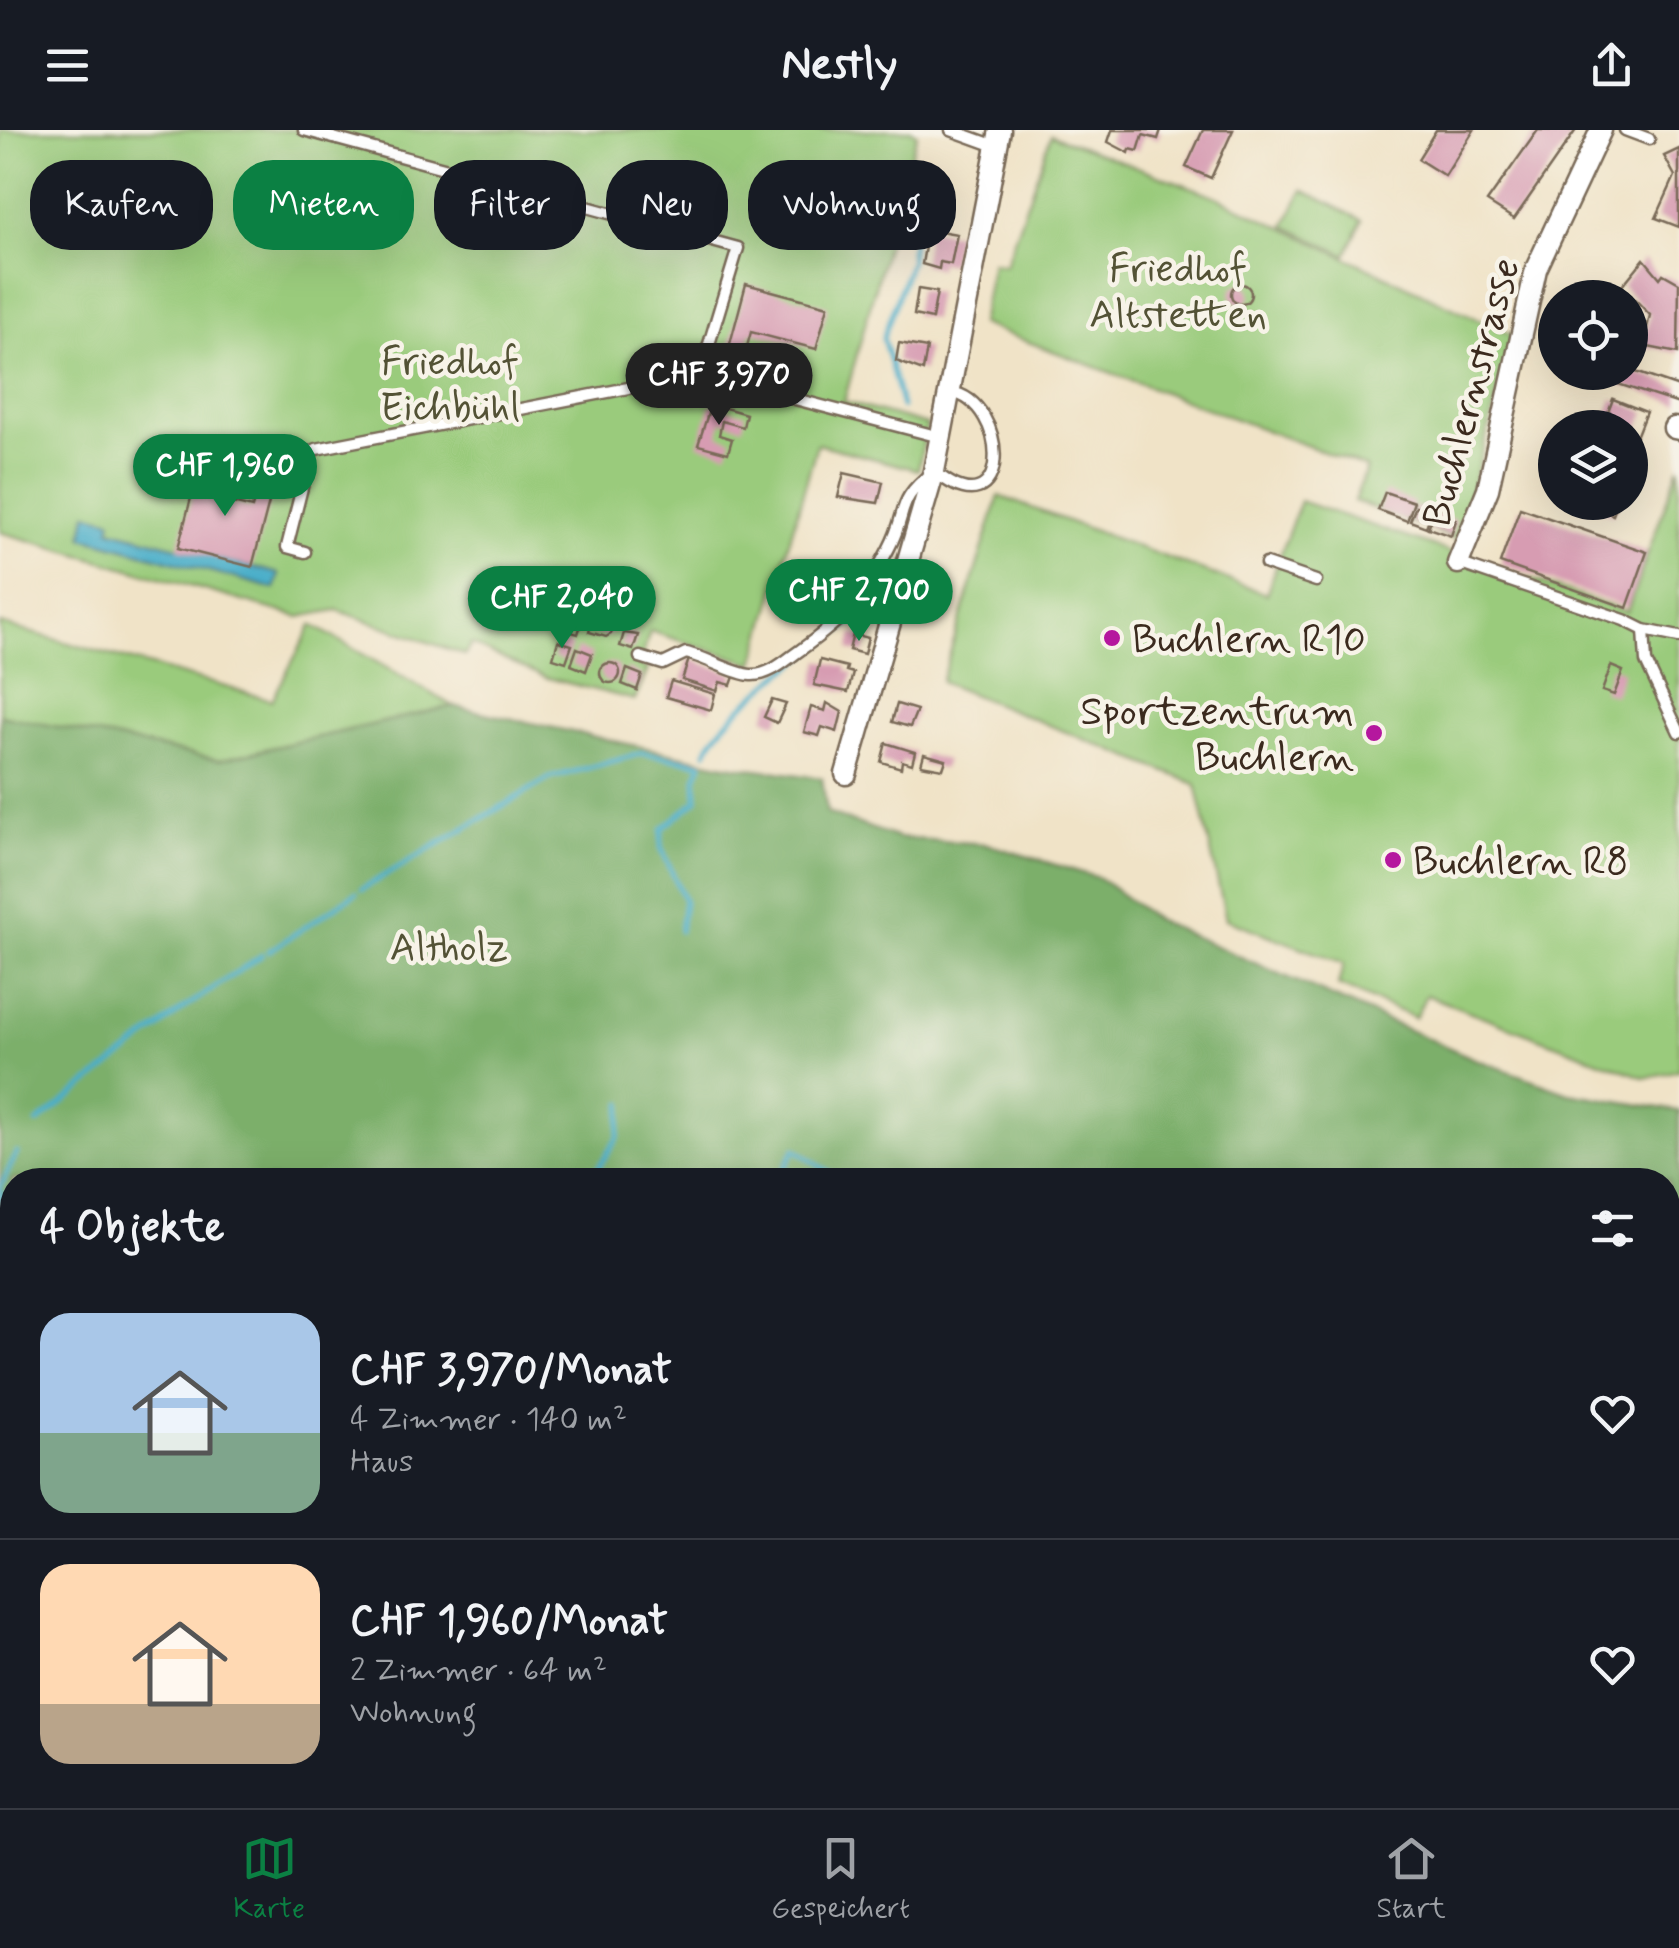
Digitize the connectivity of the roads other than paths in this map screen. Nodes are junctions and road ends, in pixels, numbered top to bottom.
1 (304, 130) edge
2 (951, 130) edge
3 (1601, 130) edge
4 (1625, 130) edge
5 (994, 136) edge
6 (1648, 139) dead end
7 (700, 374) junction
8 (950, 392) junction
9 (941, 438) junction
10 (934, 471) junction
11 (305, 552) dead end
12 (1458, 563) joint
13 (1266, 564) dead end
14 (1316, 580) dead end
15 (1644, 630) junction
16 (1679, 637) edge
17 (640, 657) dead end
18 (1679, 732) edge
19 (846, 774) dead end

1 - 7 lane
2 - 5 lane
3 - 12 street, Buchlernstrasse
4 - 6 lane
5 - 8 street
7 - 9 lane
7 - 11 lane
8 - 9 street
8 - 10 lane
9 - 10 street
10 - 17 lane
10 - 19 street
12 - 15 lane
13 - 14 lane
15 - 16 lane
15 - 18 lane

